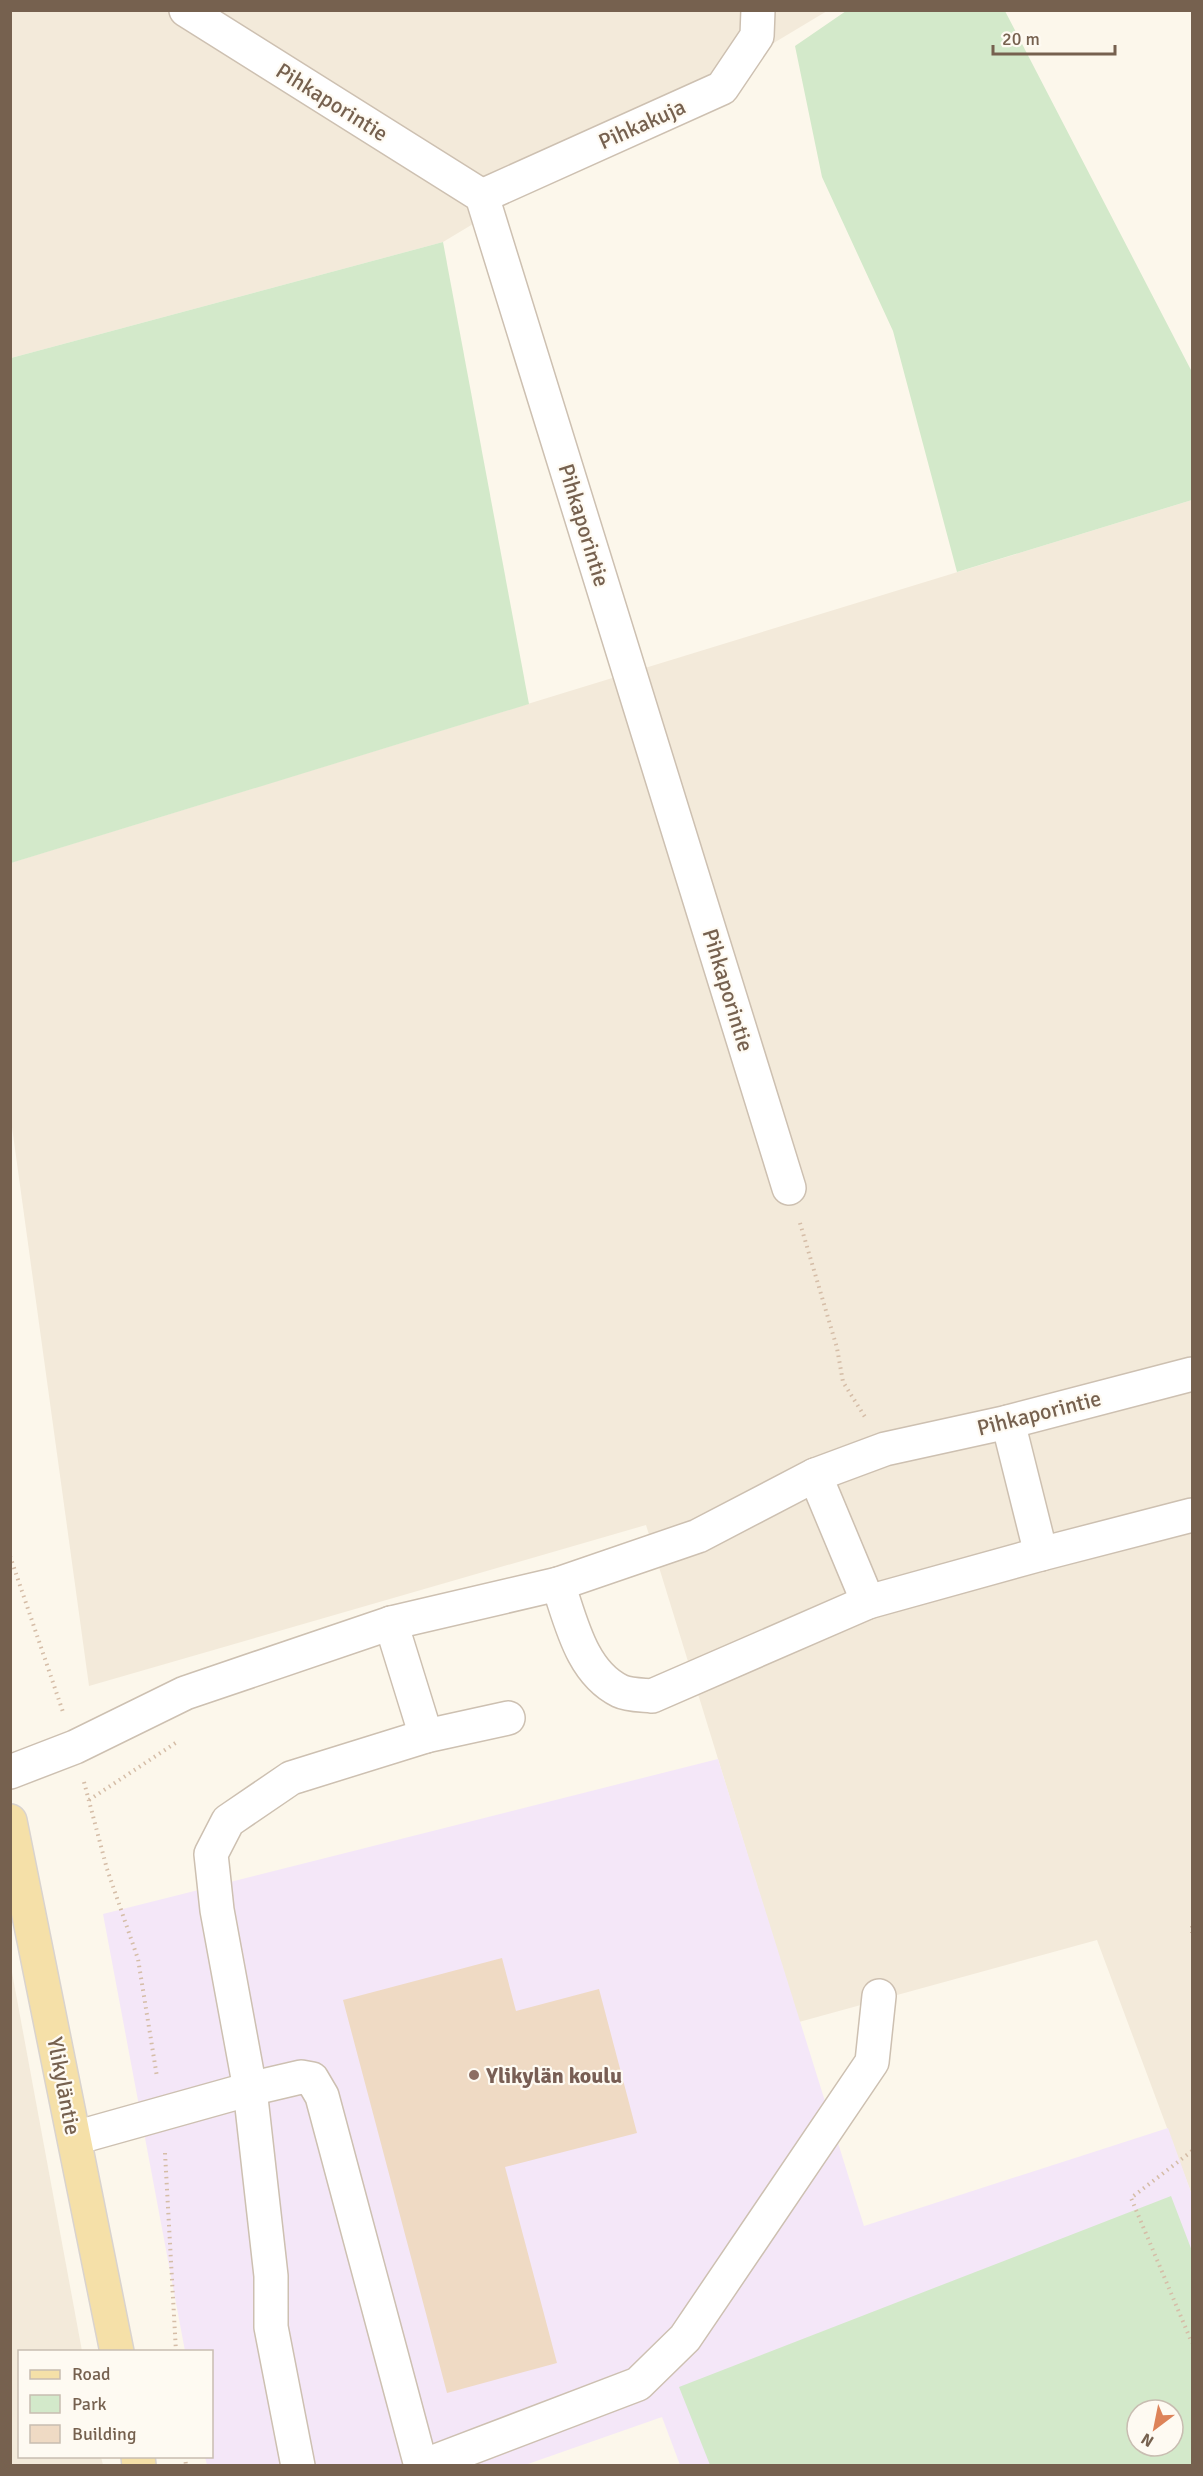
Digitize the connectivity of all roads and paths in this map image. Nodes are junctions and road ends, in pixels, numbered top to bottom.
1 (186, 10) edge
2 (758, 10) edge
3 (482, 196) junction
4 (789, 1188) joint
5 (1192, 1374) edge
6 (1008, 1422) junction
7 (885, 1449) junction
8 (815, 1475) junction
9 (1192, 1515) edge
10 (1041, 1554) junction
11 (10, 1556) edge
12 (558, 1584) junction
13 (868, 1602) junction
14 (391, 1623) junction
15 (508, 1719) dead end
16 (426, 1736) junction
17 (75, 1747) junction
18 (10, 1772) edge
19 (10, 1821) edge
20 (1192, 1926) edge
21 (1192, 1933) edge
22 (879, 1996) dead end
23 (250, 2089) junction
24 (163, 2115) junction
25 (75, 2138) junction
26 (1192, 2151) edge
27 (1192, 2343) edge
28 (117, 2350) edge
29 (176, 2350) edge
30 (298, 2466) edge
31 (422, 2466) edge

1 - 3 street, Pihkaporintie
2 - 3 street, Pihkakuja
3 - 4 street, Pihkaporintie
4 - 7 path
5 - 6 street, Pihkaporintie
6 - 7 street, Pihkaporintie
6 - 10 street
7 - 8 street, Pihkaporintie
8 - 12 street, Pihkaporintie
8 - 13 street
9 - 10 street
10 - 13 street
11 - 17 path
12 - 13 street
12 - 14 street, Pihkaporintie
14 - 16 street
14 - 17 street, Pihkaporintie
15 - 16 street
16 - 23 street
17 - 18 street, Pihkaporintie
17 - 24 path
19 - 25 main road, Ylikyläntie
20 - 21 path
22 - 31 street
23 - 24 street
23 - 30 street
23 - 31 street
24 - 25 street
24 - 29 path
25 - 28 main road, Ylikyläntie
26 - 27 path

